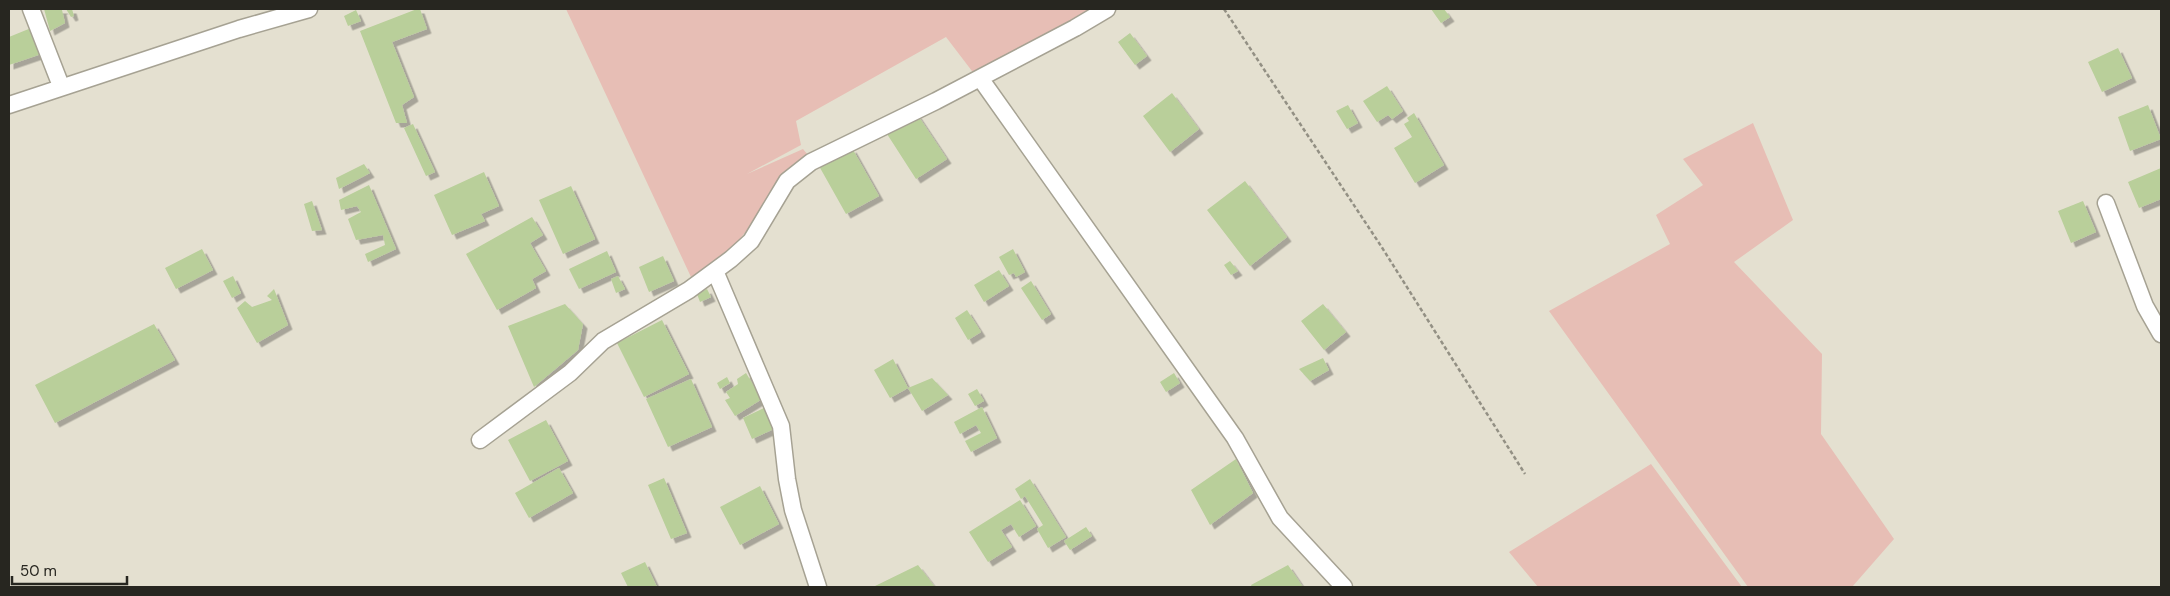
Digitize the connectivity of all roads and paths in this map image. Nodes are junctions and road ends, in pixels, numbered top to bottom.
1 (31, 9) edge
2 (309, 9) edge
3 (1107, 9) edge
4 (1224, 9) edge
5 (980, 78) junction
6 (61, 86) junction
7 (9, 104) edge
8 (2106, 203) dead end
9 (715, 271) junction
10 (2161, 334) edge
11 (480, 440) dead end
12 (1525, 474) dead end
13 (818, 587) edge
14 (1344, 587) edge

1 - 6 street
2 - 6 street
3 - 5 street
4 - 12 path
5 - 9 street
5 - 14 street
6 - 7 street
8 - 10 street
9 - 11 street
9 - 13 street

